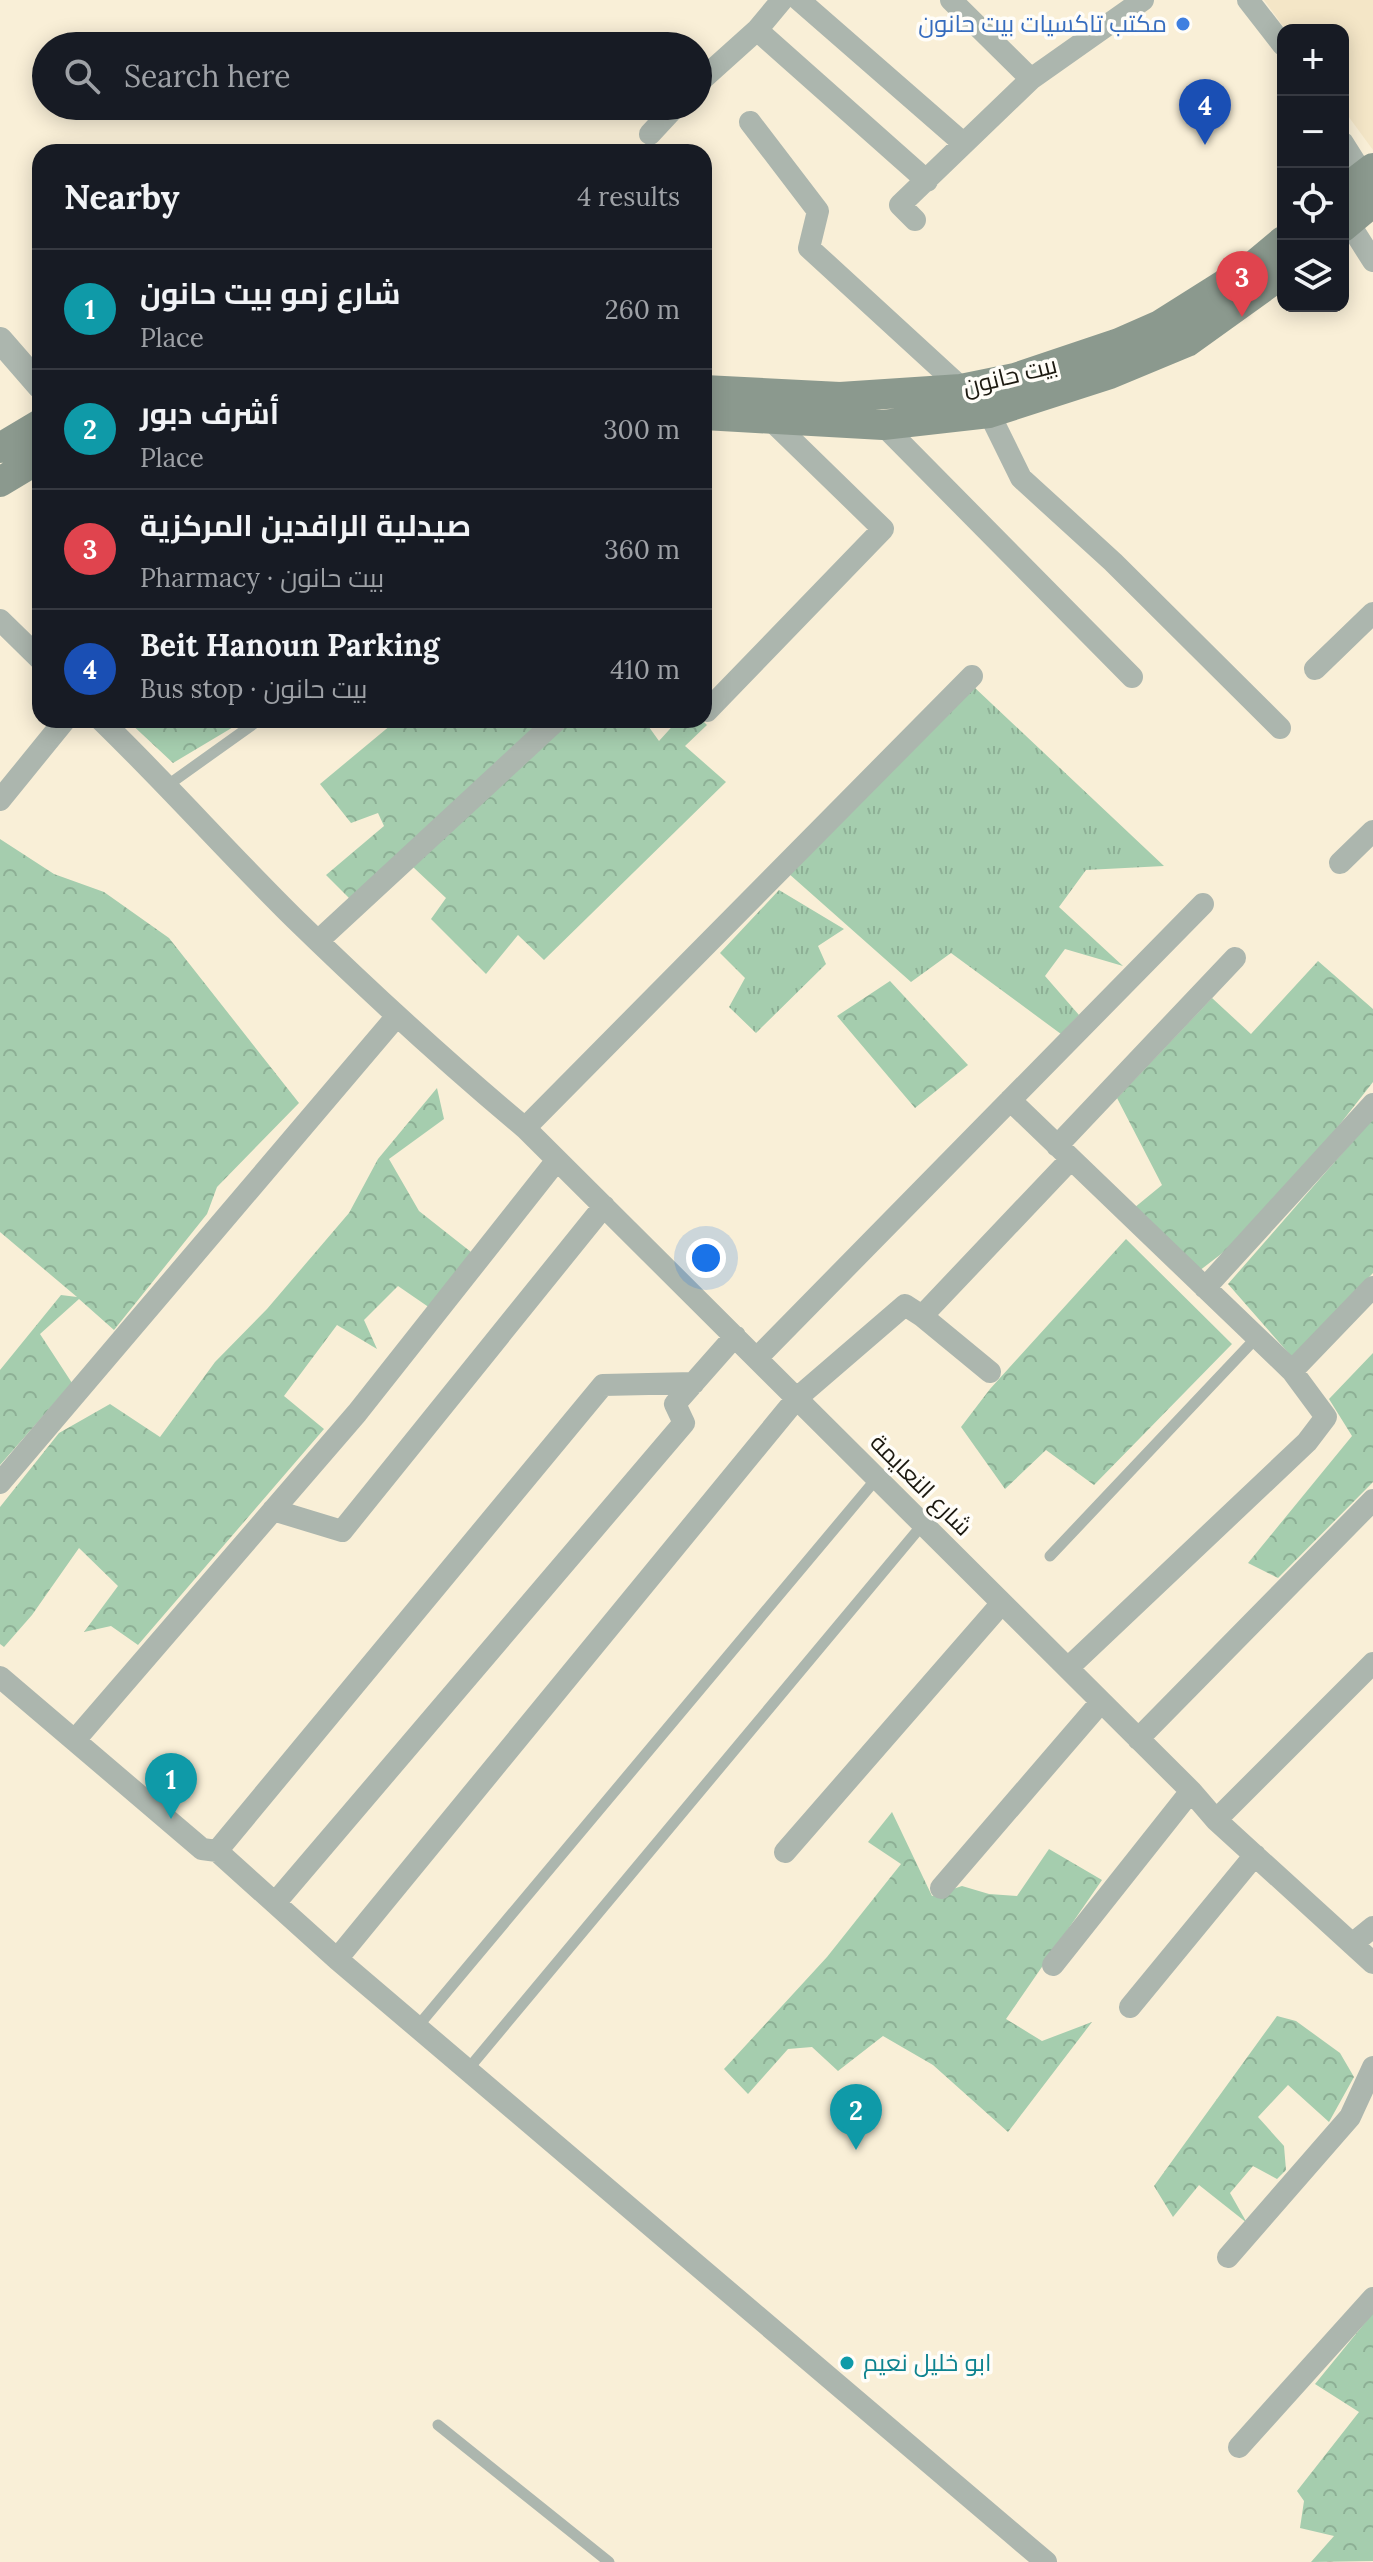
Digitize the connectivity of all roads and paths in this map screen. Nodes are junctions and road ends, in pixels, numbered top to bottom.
1 (782, 0) edge
2 (799, 0) edge
3 (951, 0) edge
4 (1143, 0) edge
5 (1248, 0) edge
6 (757, 30) junction
7 (1277, 37) edge
8 (712, 70) edge
9 (1031, 79) junction
10 (663, 120) edge
11 (750, 122) dead end
12 (650, 134) dead end
13 (963, 143) junction
14 (1349, 155) edge
15 (927, 181) junction
16 (1365, 186) edge
17 (1349, 219) edge
18 (915, 220) dead end
19 (1349, 229) edge
20 (1277, 246) edge
21 (1373, 261) edge
22 (1277, 277) edge
23 (0, 340) edge
24 (32, 377) edge
25 (961, 389) junction
26 (712, 390) edge
27 (989, 413) junction
28 (712, 416) edge
29 (771, 420) junction
30 (883, 425) junction
31 (32, 429) edge
32 (0, 448) edge
33 (32, 463) edge
34 (0, 482) edge
35 (1373, 613) edge
36 (0, 620) edge
37 (32, 651) edge
38 (1315, 669) dead end
39 (972, 676) dead end
40 (1132, 677) dead end
41 (712, 706) edge
42 (58, 728) edge
43 (109, 728) edge
44 (248, 728) edge
45 (548, 728) edge
46 (1280, 728) dead end
47 (168, 785) junction
48 (0, 800) edge
49 (1373, 831) edge
50 (1340, 863) dead end
51 (1203, 904) dead end
52 (318, 941) junction
53 (1235, 958) dead end
54 (397, 1016) junction
55 (1010, 1100) junction
56 (1373, 1104) edge
57 (525, 1128) junction
58 (1064, 1152) junction
59 (557, 1160) junction
60 (604, 1206) junction
61 (1373, 1287) edge
62 (1205, 1288) junction
63 (922, 1316) junction
64 (735, 1336) junction
65 (1257, 1337) junction
66 (757, 1358) junction
67 (1292, 1371) junction
68 (990, 1372) dead end
69 (694, 1383) junction
70 (797, 1398) junction
71 (877, 1478) junction
72 (0, 1483) edge
73 (1373, 1500) edge
74 (273, 1510) junction
75 (923, 1524) junction
76 (1050, 1556) dead end
77 (1002, 1603) junction
78 (1373, 1663) edge
79 (1068, 1668) junction
80 (0, 1677) edge
81 (1101, 1702) junction
82 (1138, 1739) junction
83 (75, 1740) junction
84 (1191, 1791) junction
85 (1216, 1820) junction
86 (217, 1851) junction
87 (785, 1852) dead end
88 (1255, 1855) junction
89 (941, 1888) dead end
90 (275, 1903) junction
91 (1373, 1927) edge
92 (1352, 1944) junction
93 (337, 1959) junction
94 (1373, 1963) edge
95 (1053, 1965) dead end
96 (1130, 2007) dead end
97 (418, 2026) junction
98 (1373, 2067) edge
99 (469, 2068) junction
100 (1228, 2257) dead end
101 (1373, 2298) edge
102 (438, 2425) dead end
103 (1239, 2447) dead end
104 (609, 2562) edge
105 (1046, 2562) edge

1 - 6 street
2 - 13 street
3 - 9 street
4 - 9 street
5 - 7 street
6 - 8 street
6 - 15 street
9 - 13 street
10 - 12 street
11 - 25 street
13 - 15 street
14 - 16 street
15 - 18 street
16 - 17 main road
19 - 21 street
20 - 25 main road, بيت حانون
22 - 27 main road, بيت حانون
23 - 24 street
25 - 26 main road, بيت حانون
25 - 27 street
27 - 30 main road, بيت حانون
27 - 46 street
28 - 29 main road, بيت حانون
29 - 30 main road, بيت حانون
29 - 41 street
30 - 40 street
31 - 32 main road
33 - 34 main road
35 - 38 street
36 - 37 street
39 - 57 street
42 - 48 street
43 - 47 street, شارع النعايمة
44 - 47 lane
45 - 52 street
47 - 52 street, شارع النعايمة
49 - 50 street
51 - 55 street
52 - 54 street, شارع النعايمة
53 - 58 street
54 - 57 street, شارع النعايمة
54 - 72 street
55 - 58 street
55 - 66 street
56 - 62 street
57 - 59 street, شارع النعايمة
58 - 62 street
58 - 63 street
59 - 60 street, شارع النعايمة
59 - 74 street
60 - 64 street, شارع النعايمة
60 - 74 street
61 - 67 street
62 - 65 street
63 - 68 street
63 - 70 street
64 - 66 street, شارع النعايمة
64 - 69 street
65 - 67 street
65 - 76 lane
66 - 70 street, شارع النعايمة
67 - 79 street
69 - 86 street
69 - 90 street
70 - 71 street, شارع النعايمة
70 - 93 street
71 - 75 street, شارع النعايمة
71 - 97 lane
73 - 82 street
74 - 83 street
75 - 77 street, شارع النعايمة
75 - 99 lane
77 - 79 street, شارع النعايمة
77 - 87 street
78 - 85 street
79 - 81 street, شارع النعايمة
80 - 83 street
81 - 82 street, شارع النعايمة
81 - 89 street
82 - 84 street, شارع النعايمة
83 - 86 street
84 - 85 street, شارع النعايمة
84 - 95 street
85 - 88 street, شارع النعايمة
86 - 90 street
88 - 92 street, شارع النعايمة
88 - 96 street
90 - 93 street
91 - 92 street
92 - 94 street, شارع النعايمة
93 - 97 street
97 - 99 street
98 - 100 street
99 - 105 street
101 - 103 street
102 - 104 lane

